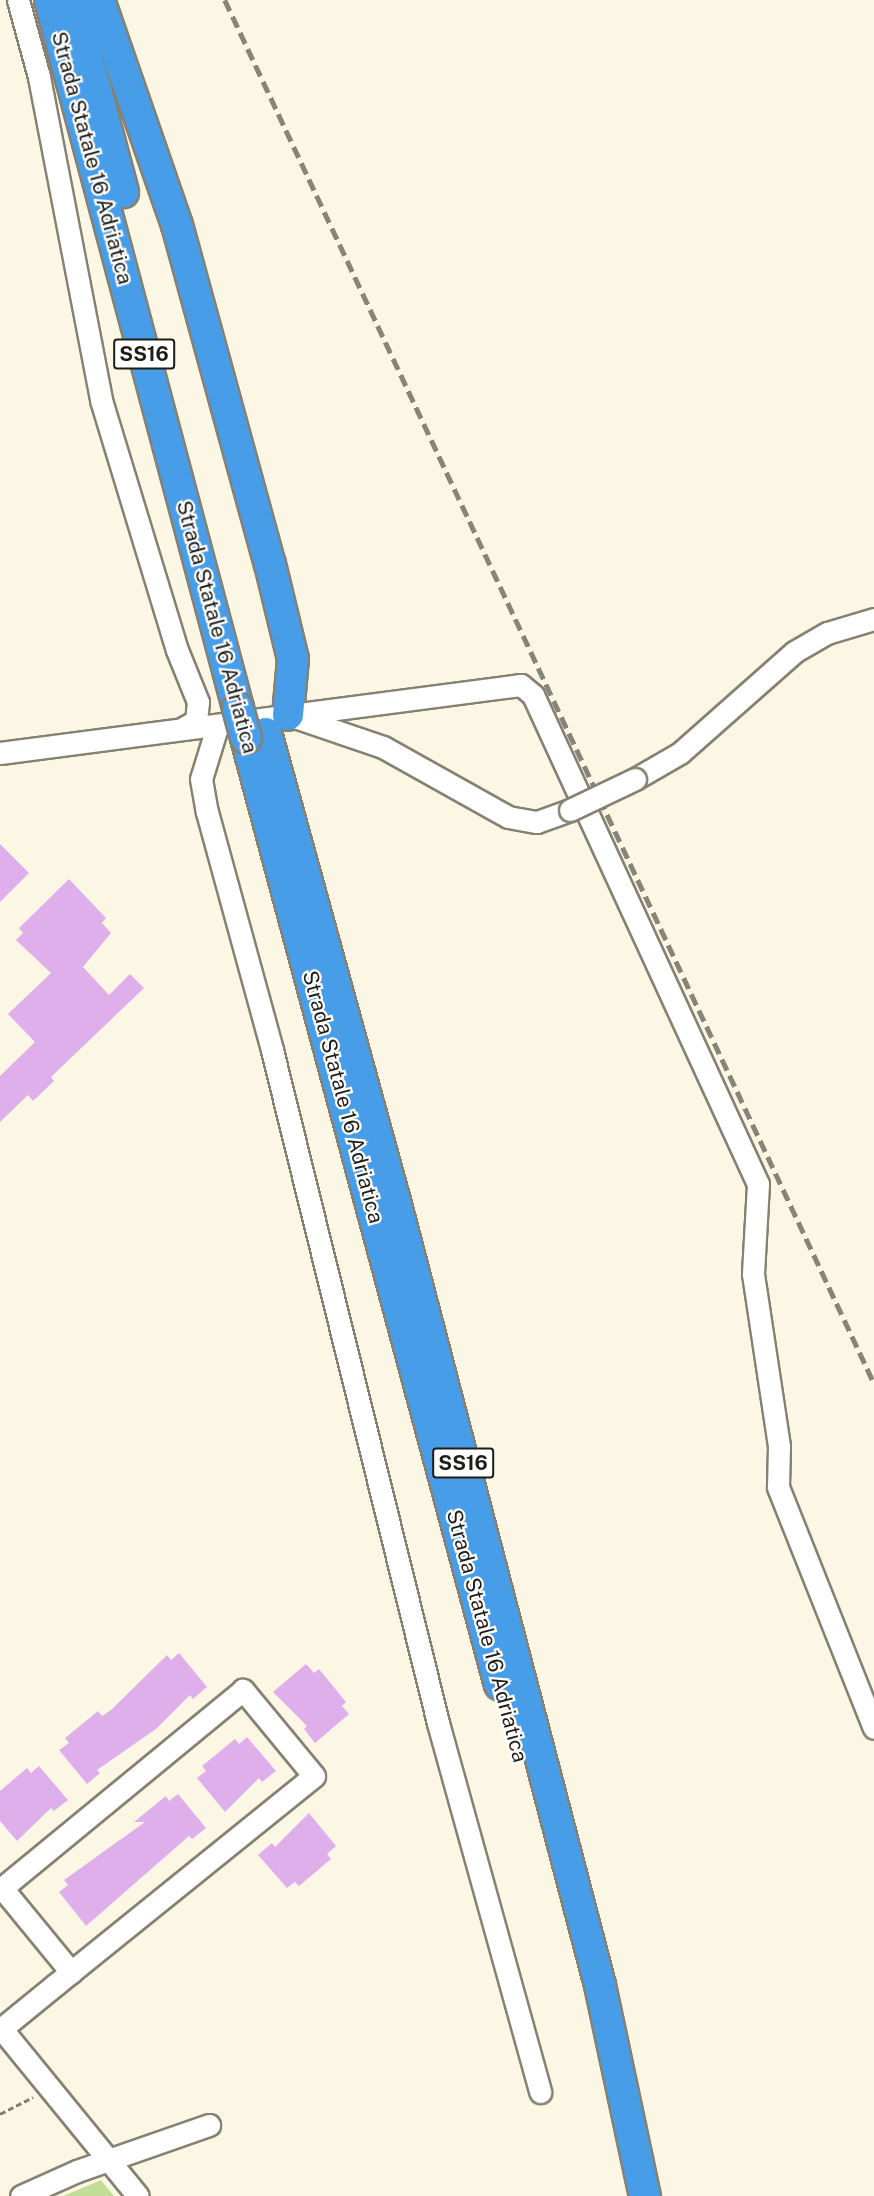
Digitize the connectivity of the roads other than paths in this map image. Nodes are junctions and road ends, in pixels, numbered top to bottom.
1 (18, 0) edge
2 (50, 0) edge
3 (72, 0) edge
4 (99, 0) edge
5 (874, 619) edge
6 (252, 721) junction
7 (186, 727) junction
8 (0, 753) edge
9 (874, 1728) edge
10 (71, 1972) junction
11 (1, 2028) edge
12 (540, 2092) dead end
13 (209, 2125) dead end
14 (108, 2160) junction
15 (21, 2196) edge
16 (138, 2196) edge
17 (624, 2196) edge
18 (645, 2196) edge

1 - 7 street
2 - 6 highway, Strada Statale 16 Adriatica / SS16
3 - 6 highway, Strada Statale 16 Adriatica / SS16
4 - 6 highway
5 - 6 street, bridge
6 - 7 street
6 - 9 street
6 - 12 street
6 - 17 highway, Strada Statale 16 Adriatica / SS16
6 - 18 highway, Strada Statale 16 Adriatica / SS16
7 - 8 street
10 - 10 street
10 - 11 street
11 - 14 street
13 - 14 street
14 - 15 street
14 - 16 street

